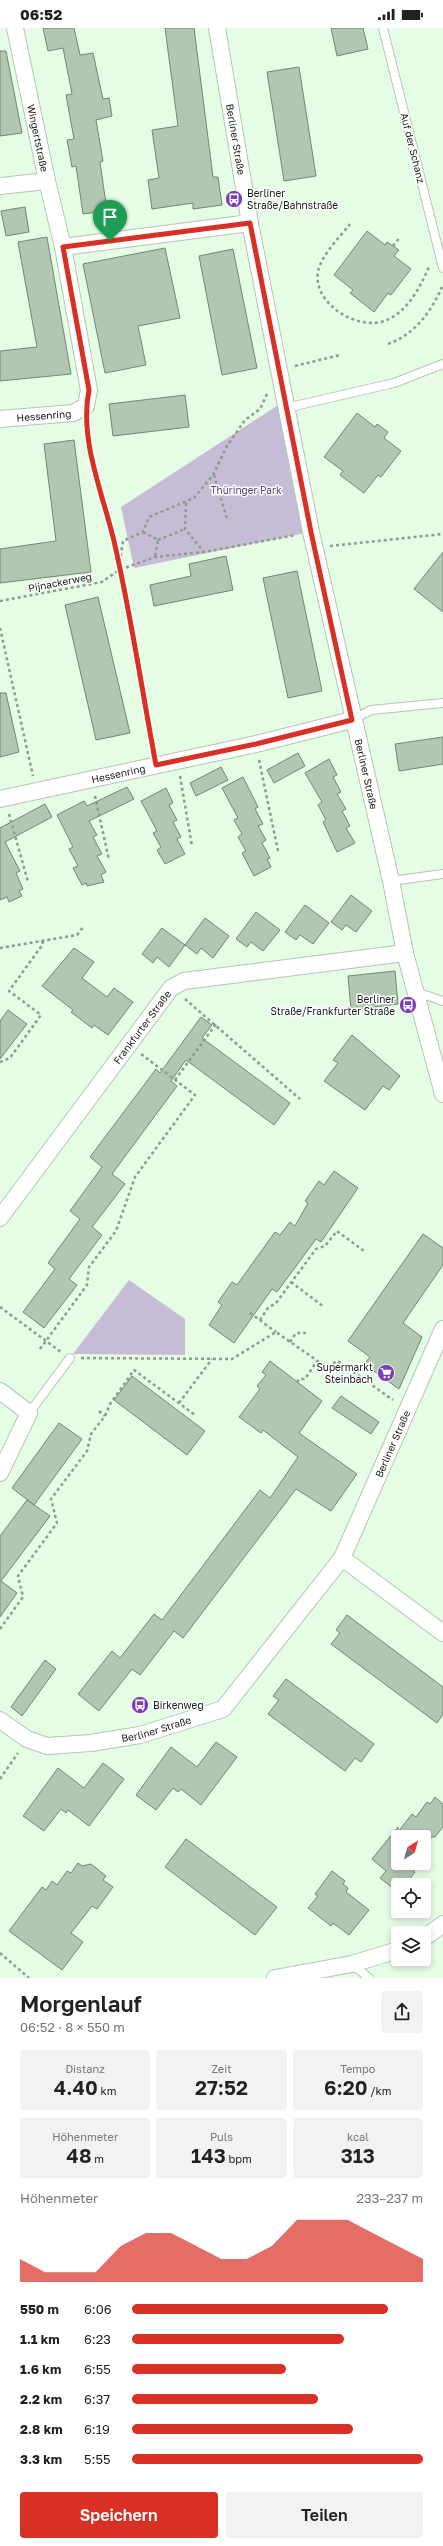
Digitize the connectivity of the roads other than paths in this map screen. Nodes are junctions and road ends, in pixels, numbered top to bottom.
1 (15, 28) edge
2 (217, 28) edge
3 (384, 28) edge
4 (47, 181) junction
5 (0, 186) edge
6 (250, 223) junction
7 (63, 247) junction
8 (443, 268) edge
9 (443, 364) edge
10 (86, 406) joint
11 (286, 408) junction
12 (0, 419) edge
13 (443, 703) edge
14 (352, 720) junction
15 (2, 799) edge
16 (443, 874) edge
17 (391, 881) junction
18 (405, 953) junction
19 (416, 992) junction
20 (443, 1001) edge
21 (443, 1094) edge
22 (0, 1218) edge
23 (443, 1329) edge
24 (70, 1358) road end
25 (0, 1391) edge
26 (29, 1413) junction
27 (0, 1473) edge
28 (342, 1558) junction
29 (443, 1633) edge
30 (0, 1720) edge
31 (443, 1924) edge
32 (431, 1933) edge
33 (391, 1952) edge
34 (352, 1964) junction
35 (292, 1976) edge
36 (275, 1978) edge
37 (370, 1978) edge

1 - 4 street, Wingertstraße
2 - 6 street, Berliner Straße
3 - 8 lane, Auf der Schanz
4 - 5 street
4 - 7 street, Wingertstraße
6 - 7 street
6 - 11 street, Berliner Straße
7 - 10 street, Wingertstraße
9 - 11 lane
10 - 12 street, Hessenring
11 - 14 street, Berliner Straße
13 - 14 lane
14 - 15 street, Hessenring
14 - 17 street, Berliner Straße
16 - 17 lane
17 - 18 street, Berliner Straße
18 - 19 street, Berliner Straße
18 - 22 street, Frankfurter Straße
19 - 20 lane
19 - 21 street, Berliner Straße
23 - 28 street, Berliner Straße
24 - 26 lane
25 - 26 street
26 - 27 street
28 - 29 street
28 - 30 street, Berliner Straße
31 - 32 street
33 - 34 street
34 - 35 street
34 - 37 lane
35 - 36 street

